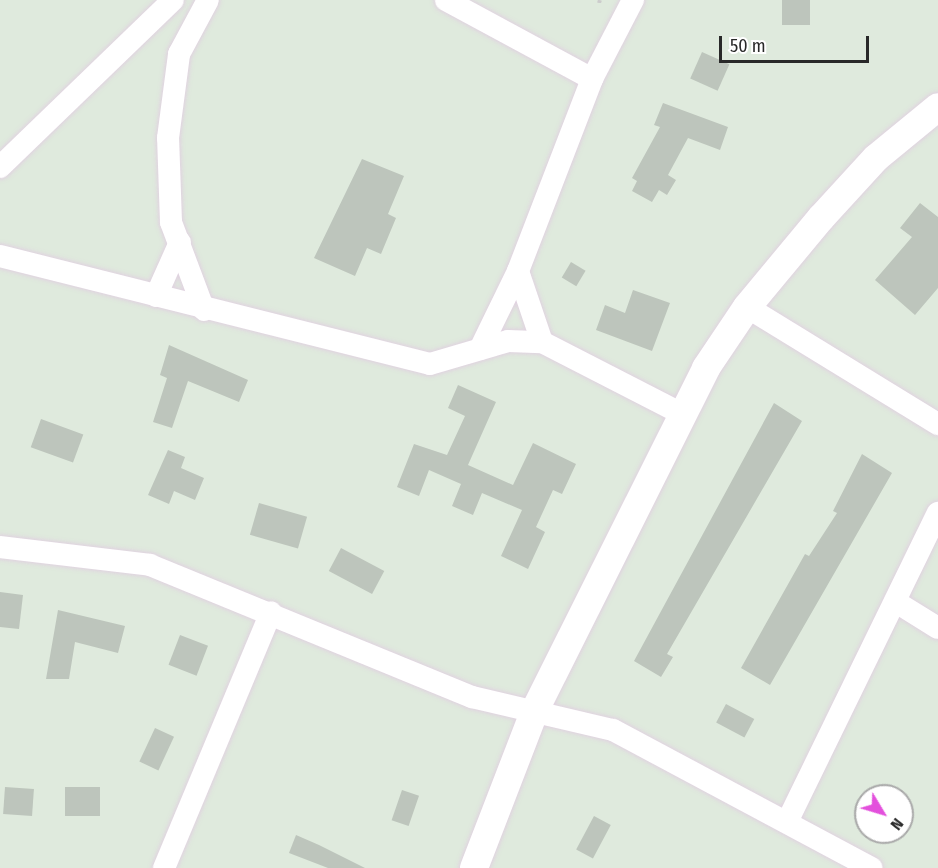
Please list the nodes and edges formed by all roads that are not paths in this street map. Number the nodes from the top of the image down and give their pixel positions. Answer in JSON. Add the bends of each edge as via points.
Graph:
{"nodes":[{"id":1,"x":173,"y":0,"type":"edge"},
{"id":2,"x":208,"y":0,"type":"edge"},
{"id":3,"x":446,"y":0,"type":"edge"},
{"id":4,"x":633,"y":0,"type":"edge"},
{"id":5,"x":592,"y":79,"type":"junction"},
{"id":6,"x":938,"y":107,"type":"edge"},
{"id":7,"x":0,"y":167,"type":"edge"},
{"id":8,"x":180,"y":242,"type":"junction"},
{"id":9,"x":0,"y":256,"type":"edge"},
{"id":10,"x":518,"y":272,"type":"junction"},
{"id":11,"x":156,"y":296,"type":"junction"},
{"id":12,"x":747,"y":307,"type":"junction"},
{"id":13,"x":204,"y":310,"type":"junction"},
{"id":14,"x":542,"y":342,"type":"junction"},
{"id":15,"x":480,"y":349,"type":"junction"},
{"id":16,"x":682,"y":414,"type":"junction"},
{"id":17,"x":938,"y":424,"type":"edge"},
{"id":18,"x":938,"y":513,"type":"edge"},
{"id":19,"x":0,"y":547,"type":"edge"},
{"id":20,"x":896,"y":602,"type":"junction"},
{"id":21,"x":271,"y":612,"type":"junction"},
{"id":22,"x":938,"y":628,"type":"edge"},
{"id":23,"x":535,"y":710,"type":"junction"},
{"id":24,"x":787,"y":822,"type":"junction"},
{"id":25,"x":164,"y":868,"type":"edge"},
{"id":26,"x":474,"y":868,"type":"edge"},
{"id":27,"x":871,"y":868,"type":"edge"}],
"edges":[{"from":1,"to":7,"type":"street"},
{"from":2,"to":8,"type":"street","via":[[179,54],[168,138],[171,222]]},
{"from":3,"to":5,"type":"street"},
{"from":4,"to":5,"type":"street"},
{"from":5,"to":10,"type":"street"},
{"from":6,"to":12,"type":"street","via":[[876,158]]},
{"from":8,"to":11,"type":"street"},
{"from":8,"to":13,"type":"street"},
{"from":9,"to":11,"type":"street"},
{"from":10,"to":14,"type":"street"},
{"from":10,"to":15,"type":"street"},
{"from":11,"to":13,"type":"street"},
{"from":12,"to":16,"type":"street"},
{"from":12,"to":17,"type":"street"},
{"from":13,"to":15,"type":"street","via":[[430,364]]},
{"from":14,"to":15,"type":"street","via":[[508,341]]},
{"from":14,"to":16,"type":"street"},
{"from":16,"to":23,"type":"street"},
{"from":18,"to":20,"type":"street"},
{"from":19,"to":21,"type":"street","via":[[150,565]]},
{"from":20,"to":22,"type":"street"},
{"from":20,"to":24,"type":"street"},
{"from":21,"to":23,"type":"street","via":[[472,697]]},
{"from":21,"to":25,"type":"street"},
{"from":23,"to":24,"type":"street","via":[[613,730]]},
{"from":23,"to":26,"type":"street"},
{"from":24,"to":27,"type":"street"}]}
